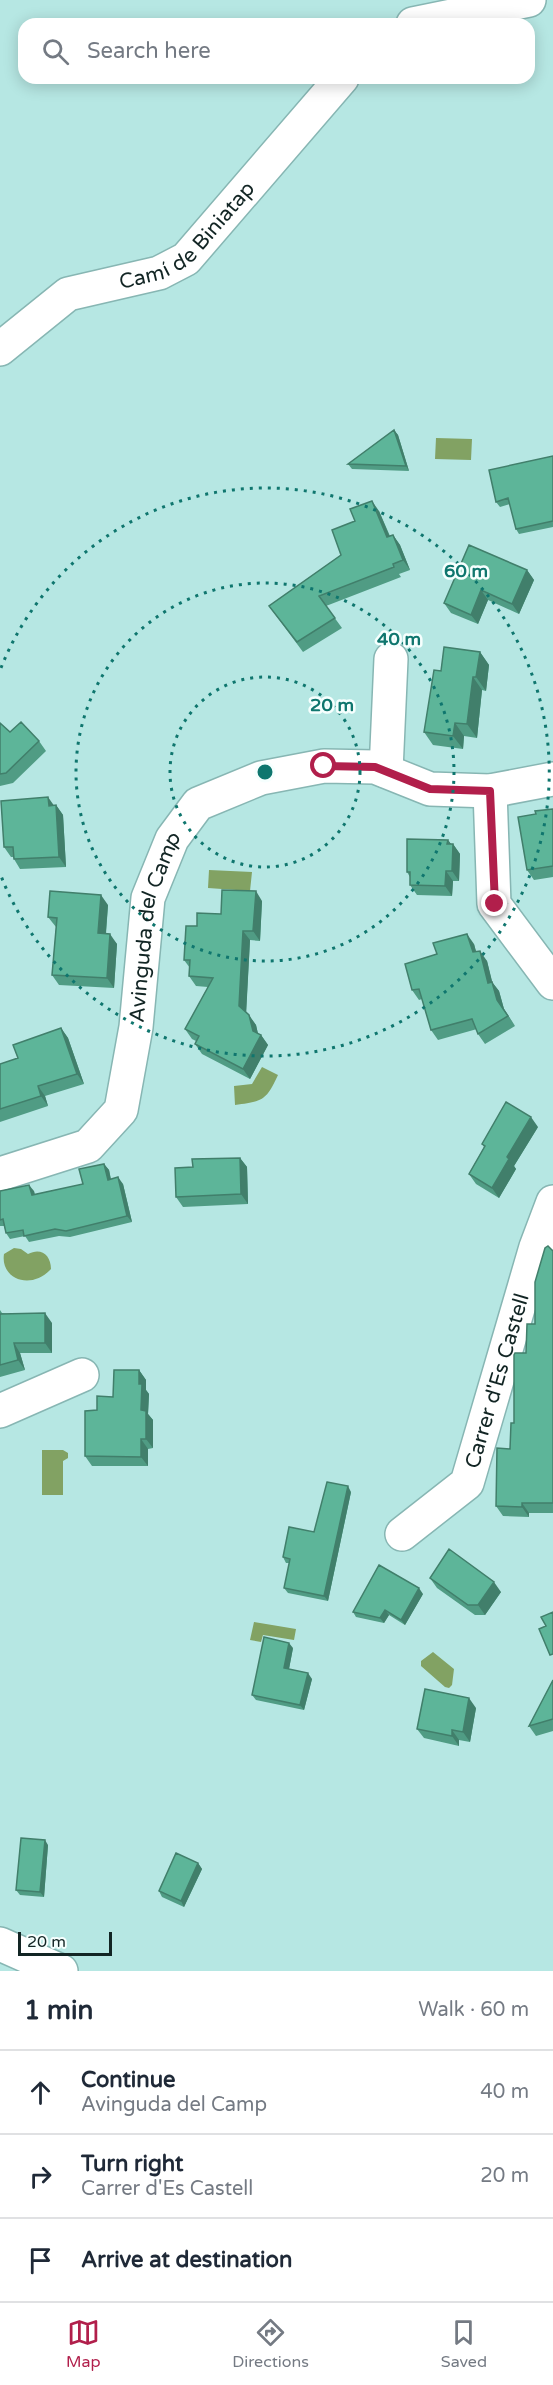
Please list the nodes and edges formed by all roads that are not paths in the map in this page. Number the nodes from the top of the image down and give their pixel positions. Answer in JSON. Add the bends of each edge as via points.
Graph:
{"nodes":[{"id":1,"x":529,"y":0,"type":"edge"},
{"id":2,"x":442,"y":18,"type":"edge"},
{"id":3,"x":337,"y":84,"type":"edge"},
{"id":4,"x":0,"y":349,"type":"edge"},
{"id":5,"x":391,"y":659,"type":"dead end"},
{"id":6,"x":386,"y":771,"type":"junction"},
{"id":7,"x":553,"y":779,"type":"edge"},
{"id":8,"x":490,"y":791,"type":"junction"},
{"id":9,"x":553,"y":983,"type":"edge"},
{"id":10,"x":0,"y":1174,"type":"edge"},
{"id":11,"x":553,"y":1202,"type":"edge"},
{"id":12,"x":82,"y":1375,"type":"dead end"},
{"id":13,"x":0,"y":1412,"type":"edge"},
{"id":14,"x":402,"y":1534,"type":"dead end"},
{"id":15,"x":0,"y":1944,"type":"edge"},
{"id":16,"x":61,"y":1971,"type":"edge"}],
"edges":[{"from":1,"to":2,"type":"street"},
{"from":3,"to":4,"type":"street","name":"Camí de Biniatap","via":[[186,259],[159,273],[68,294]]},
{"from":5,"to":6,"type":"street"},
{"from":6,"to":8,"type":"street","name":"Avinguda del Camp","via":[[430,789]]},
{"from":6,"to":10,"type":"street","name":"Avinguda del Camp","via":[[375,767],[324,766],[261,777],[198,804],[172,839],[147,898],[136,1027],[121,1110],[88,1146]]},
{"from":7,"to":8,"type":"street","name":"Avinguda del Camp"},
{"from":8,"to":9,"type":"street","via":[[495,904]]},
{"from":11,"to":14,"type":"street","name":"Carrer d'Es Castell","via":[[536,1247],[467,1483]]},
{"from":12,"to":13,"type":"street"},
{"from":15,"to":16,"type":"street"}]}
